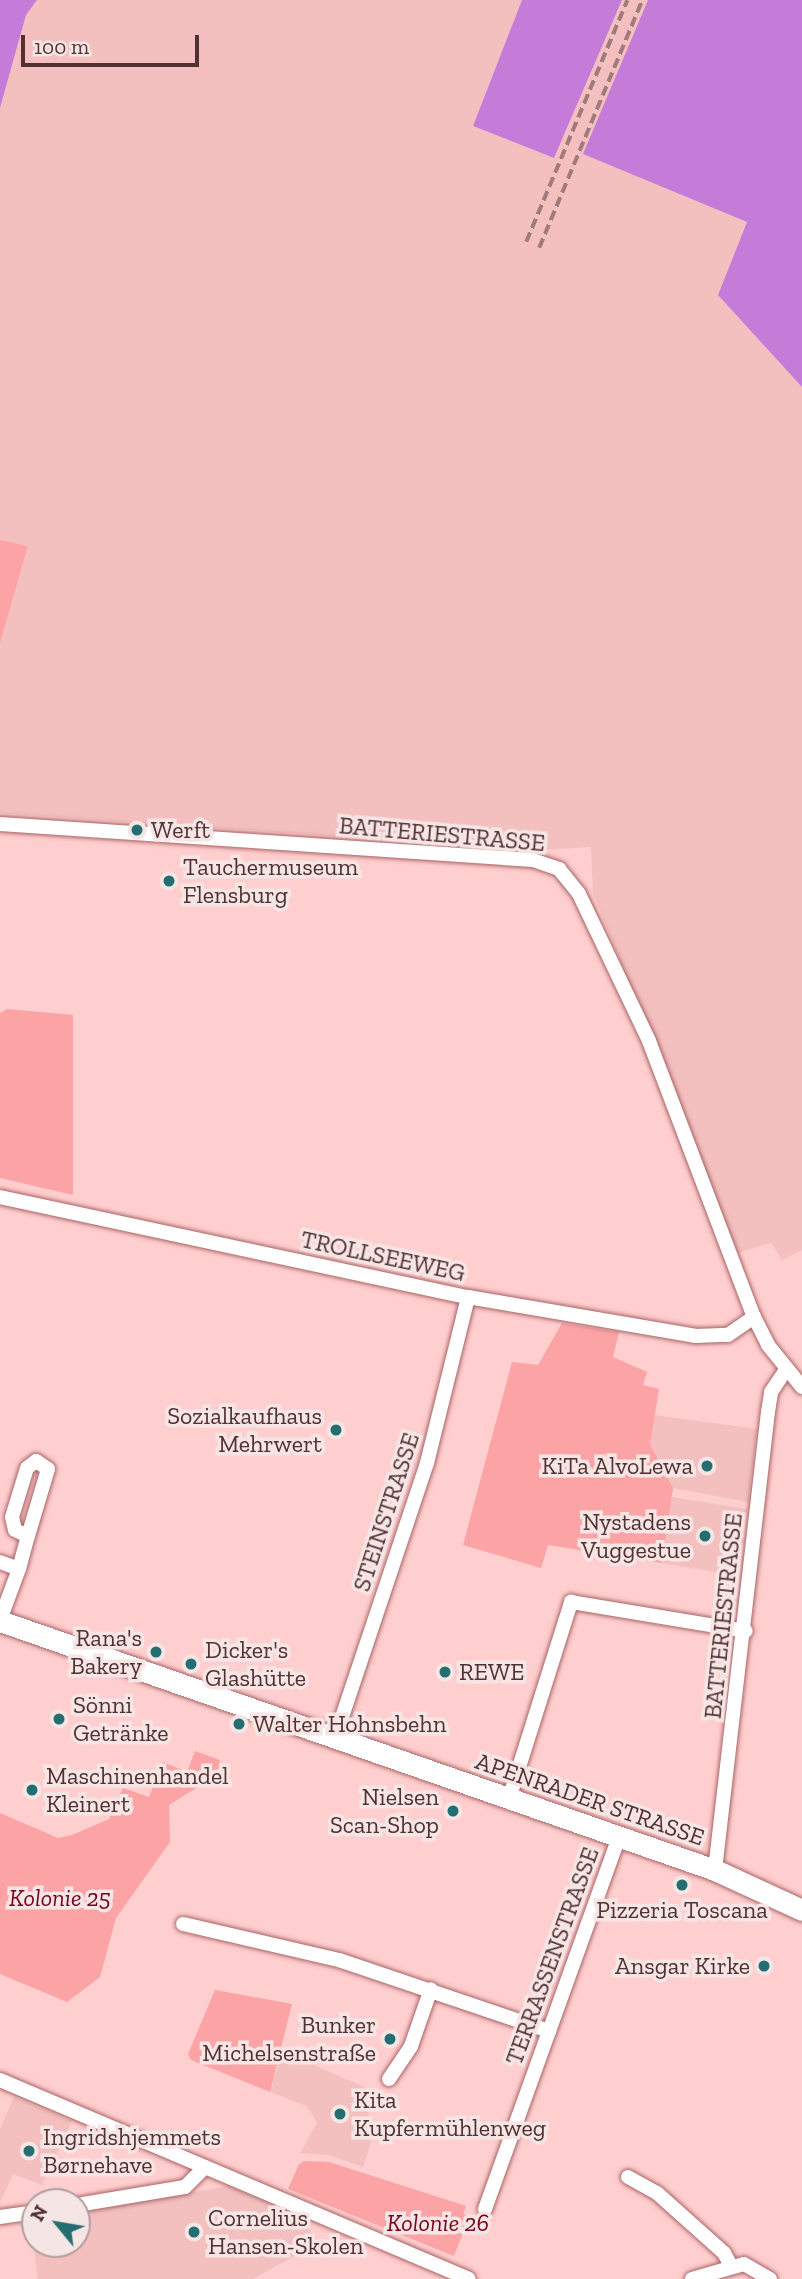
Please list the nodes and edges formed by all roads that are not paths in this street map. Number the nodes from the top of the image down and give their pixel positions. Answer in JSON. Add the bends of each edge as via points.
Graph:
{"nodes":[{"id":1,"x":0,"y":824,"type":"edge"},
{"id":2,"x":0,"y":1197,"type":"edge"},
{"id":3,"x":468,"y":1297,"type":"junction"},
{"id":4,"x":754,"y":1317,"type":"junction"},
{"id":5,"x":786,"y":1370,"type":"junction"},
{"id":6,"x":802,"y":1387,"type":"edge"},
{"id":7,"x":28,"y":1536,"type":"junction"},
{"id":8,"x":0,"y":1562,"type":"edge"},
{"id":9,"x":19,"y":1569,"type":"junction"},
{"id":10,"x":0,"y":1621,"type":"edge"},
{"id":11,"x":746,"y":1631,"type":"junction"},
{"id":12,"x":335,"y":1738,"type":"junction"},
{"id":13,"x":509,"y":1799,"type":"junction"},
{"id":14,"x":619,"y":1837,"type":"junction"},
{"id":15,"x":715,"y":1870,"type":"junction"},
{"id":16,"x":802,"y":1910,"type":"edge"},
{"id":17,"x":183,"y":1924,"type":"dead end"},
{"id":18,"x":431,"y":1990,"type":"junction"},
{"id":19,"x":549,"y":2031,"type":"junction"},
{"id":20,"x":389,"y":2079,"type":"dead end"},
{"id":21,"x":0,"y":2080,"type":"edge"},
{"id":22,"x":205,"y":2166,"type":"junction"},
{"id":23,"x":628,"y":2176,"type":"dead end"},
{"id":24,"x":91,"y":2202,"type":"edge"},
{"id":25,"x":485,"y":2209,"type":"dead end"},
{"id":26,"x":21,"y":2213,"type":"edge"},
{"id":27,"x":0,"y":2217,"type":"edge"},
{"id":28,"x":730,"y":2264,"type":"junction"},
{"id":29,"x":469,"y":2279,"type":"edge"},
{"id":30,"x":692,"y":2279,"type":"edge"},
{"id":31,"x":770,"y":2279,"type":"edge"}],
"edges":[{"from":1,"to":4,"type":"street","name":"BATTERIESTRASSE","via":[[533,860],[559,869],[579,894],[649,1041]]},
{"from":2,"to":3,"type":"street","name":"TROLLSEEWEG"},
{"from":3,"to":4,"type":"street","name":"TROLLSEEWEG","via":[[713,1337],[728,1335]]},
{"from":3,"to":12,"type":"street","name":"STEINSTRASSE","via":[[436,1433]]},
{"from":4,"to":5,"type":"street","name":"BATTERIESTRASSE"},
{"from":5,"to":6,"type":"street","name":"BATTERIESTRASSE"},
{"from":5,"to":11,"type":"street","name":"BATTERIESTRASSE","via":[[771,1392]]},
{"from":7,"to":7,"type":"street","name":"APENRADER STRASSE","via":[[48,1469],[36,1461],[27,1468],[12,1517],[15,1530]]},
{"from":7,"to":9,"type":"street","name":"APENRADER STRASSE"},
{"from":8,"to":9,"type":"street"},
{"from":9,"to":10,"type":"street","name":"APENRADER STRASSE"},
{"from":10,"to":12,"type":"main road","name":"APENRADER STRASSE"},
{"from":11,"to":13,"type":"street","via":[[571,1602]]},
{"from":11,"to":15,"type":"street","name":"BATTERIESTRASSE"},
{"from":12,"to":13,"type":"main road","name":"APENRADER STRASSE"},
{"from":13,"to":14,"type":"main road","name":"APENRADER STRASSE"},
{"from":14,"to":15,"type":"main road","name":"APENRADER STRASSE"},
{"from":14,"to":19,"type":"street","name":"TERRASSENSTRASSE"},
{"from":15,"to":16,"type":"main road","name":"APENRADER STRASSE"},
{"from":17,"to":18,"type":"street","via":[[339,1959]]},
{"from":18,"to":19,"type":"street"},
{"from":18,"to":20,"type":"street","via":[[411,2046]]},
{"from":19,"to":25,"type":"street","name":"TERRASSENSTRASSE"},
{"from":21,"to":22,"type":"street"},
{"from":22,"to":24,"type":"street","via":[[186,2186]]},
{"from":22,"to":29,"type":"street"},
{"from":23,"to":28,"type":"street","via":[[657,2193],[724,2253]]},
{"from":26,"to":27,"type":"street"},
{"from":28,"to":30,"type":"street"},
{"from":28,"to":31,"type":"street","via":[[744,2264]]}]}
